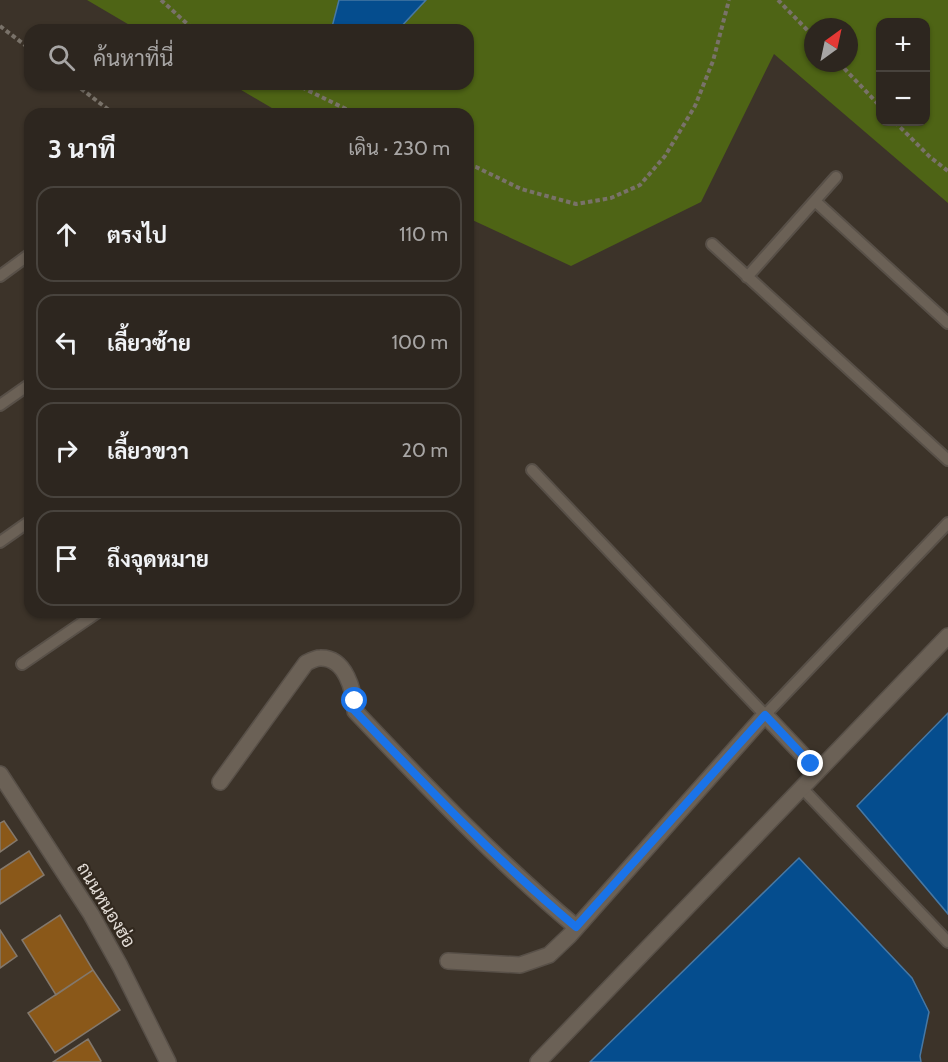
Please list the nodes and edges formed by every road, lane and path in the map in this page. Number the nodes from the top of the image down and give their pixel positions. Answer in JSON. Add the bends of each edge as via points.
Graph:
{"nodes":[{"id":1,"x":161,"y":0,"type":"edge"},
{"id":2,"x":729,"y":0,"type":"edge"},
{"id":3,"x":778,"y":0,"type":"edge"},
{"id":4,"x":187,"y":24,"type":"edge"},
{"id":5,"x":0,"y":26,"type":"edge"},
{"id":6,"x":804,"y":27,"type":"edge"},
{"id":7,"x":24,"y":44,"type":"edge"},
{"id":8,"x":848,"y":72,"type":"edge"},
{"id":9,"x":83,"y":90,"type":"edge"},
{"id":10,"x":307,"y":90,"type":"edge"},
{"id":11,"x":876,"y":102,"type":"edge"},
{"id":12,"x":106,"y":108,"type":"edge"},
{"id":13,"x":344,"y":108,"type":"edge"},
{"id":14,"x":899,"y":126,"type":"edge"},
{"id":15,"x":474,"y":166,"type":"edge"},
{"id":16,"x":948,"y":171,"type":"edge"},
{"id":17,"x":836,"y":177,"type":"dead end"},
{"id":18,"x":815,"y":201,"type":"junction"},
{"id":19,"x":712,"y":244,"type":"dead end"},
{"id":20,"x":24,"y":258,"type":"edge"},
{"id":21,"x":0,"y":276,"type":"edge"},
{"id":22,"x":747,"y":277,"type":"junction"},
{"id":23,"x":948,"y":323,"type":"edge"},
{"id":24,"x":24,"y":388,"type":"edge"},
{"id":25,"x":0,"y":405,"type":"edge"},
{"id":26,"x":948,"y":460,"type":"edge"},
{"id":27,"x":532,"y":470,"type":"dead end"},
{"id":28,"x":948,"y":523,"type":"edge"},
{"id":29,"x":24,"y":525,"type":"edge"},
{"id":30,"x":0,"y":542,"type":"edge"},
{"id":31,"x":89,"y":618,"type":"edge"},
{"id":32,"x":948,"y":636,"type":"edge"},
{"id":33,"x":22,"y":664,"type":"dead end"},
{"id":34,"x":765,"y":715,"type":"junction"},
{"id":35,"x":818,"y":771,"type":"junction"},
{"id":36,"x":0,"y":774,"type":"edge"},
{"id":37,"x":220,"y":782,"type":"dead end"},
{"id":38,"x":802,"y":788,"type":"junction"},
{"id":39,"x":576,"y":927,"type":"junction"},
{"id":40,"x":948,"y":942,"type":"edge"},
{"id":41,"x":448,"y":961,"type":"dead end"},
{"id":42,"x":168,"y":1062,"type":"edge"},
{"id":43,"x":538,"y":1062,"type":"edge"}],
"edges":[{"from":1,"to":4,"type":"path"},
{"from":2,"to":15,"type":"path","via":[[695,106],[665,156],[640,185],[611,198],[576,204],[521,189]]},
{"from":3,"to":6,"type":"path"},
{"from":5,"to":7,"type":"path"},
{"from":8,"to":11,"type":"path"},
{"from":9,"to":12,"type":"path"},
{"from":10,"to":13,"type":"path"},
{"from":14,"to":16,"type":"path"},
{"from":17,"to":18,"type":"lane"},
{"from":18,"to":22,"type":"lane"},
{"from":18,"to":23,"type":"lane"},
{"from":19,"to":22,"type":"lane"},
{"from":20,"to":21,"type":"lane"},
{"from":22,"to":26,"type":"lane"},
{"from":24,"to":25,"type":"lane"},
{"from":27,"to":34,"type":"lane"},
{"from":28,"to":34,"type":"lane"},
{"from":29,"to":30,"type":"lane"},
{"from":31,"to":33,"type":"lane"},
{"from":32,"to":35,"type":"street"},
{"from":34,"to":35,"type":"street"},
{"from":34,"to":39,"type":"street"},
{"from":35,"to":38,"type":"street"},
{"from":36,"to":42,"type":"street","name":"ถนนหนองฮ่อ","via":[[91,915]]},
{"from":37,"to":39,"type":"street","via":[[306,663],[319,658],[331,660],[347,676],[355,711],[458,819]]},
{"from":38,"to":40,"type":"lane"},
{"from":38,"to":43,"type":"street"},
{"from":39,"to":41,"type":"street","via":[[549,954],[520,965]]}]}
